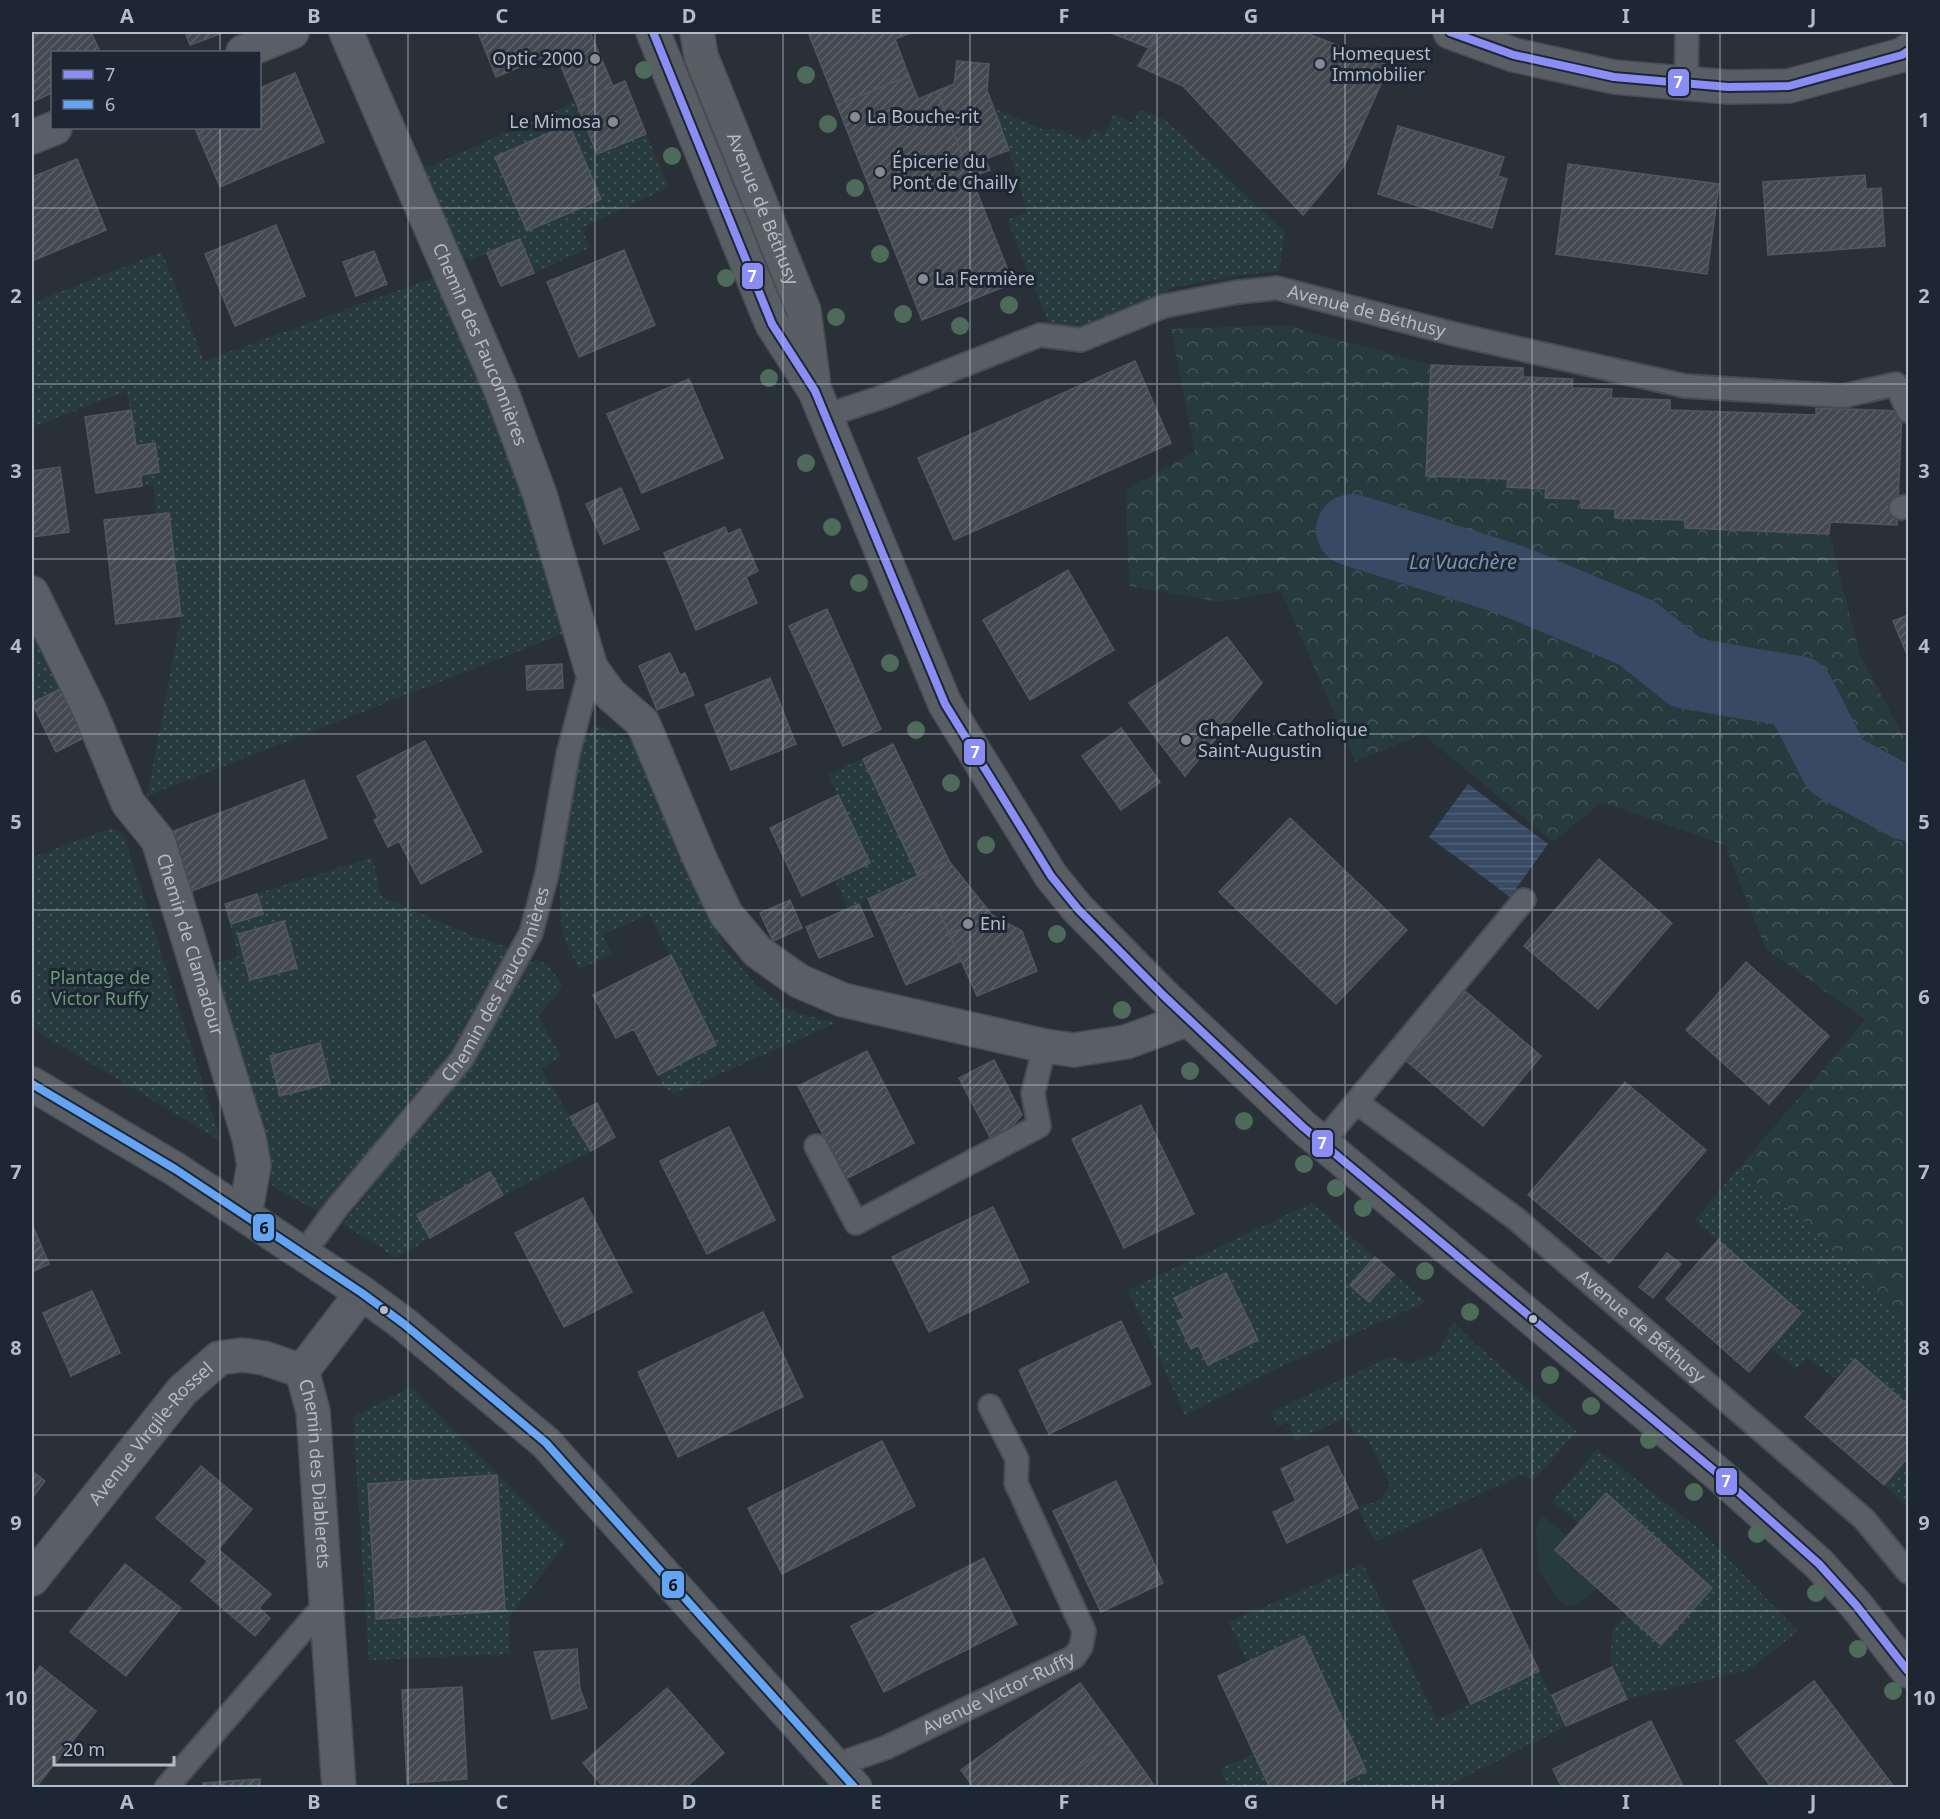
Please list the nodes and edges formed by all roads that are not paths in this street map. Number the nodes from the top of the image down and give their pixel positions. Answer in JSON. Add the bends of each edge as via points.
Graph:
{"nodes":[{"id":1,"x":292,"y":32,"type":"edge"},
{"id":2,"x":346,"y":32,"type":"edge"},
{"id":3,"x":653,"y":32,"type":"edge"},
{"id":4,"x":697,"y":32,"type":"edge"},
{"id":5,"x":1450,"y":32,"type":"edge"},
{"id":6,"x":1688,"y":32,"type":"edge"},
{"id":7,"x":245,"y":51,"type":"edge"},
{"id":8,"x":1908,"y":51,"type":"edge"},
{"id":9,"x":1686,"y":84,"type":"junction"},
{"id":10,"x":52,"y":129,"type":"edge"},
{"id":11,"x":32,"y":137,"type":"edge"},
{"id":12,"x":820,"y":404,"type":"junction"},
{"id":13,"x":1908,"y":411,"type":"edge"},
{"id":14,"x":32,"y":593,"type":"edge"},
{"id":15,"x":591,"y":668,"type":"junction"},
{"id":16,"x":1524,"y":900,"type":"dead end"},
{"id":17,"x":1188,"y":1019,"type":"junction"},
{"id":18,"x":1045,"y":1046,"type":"junction"},
{"id":19,"x":32,"y":1084,"type":"edge"},
{"id":20,"x":1356,"y":1102,"type":"junction"},
{"id":21,"x":1323,"y":1142,"type":"junction"},
{"id":22,"x":816,"y":1146,"type":"dead end"},
{"id":23,"x":245,"y":1215,"type":"junction"},
{"id":24,"x":303,"y":1254,"type":"junction"},
{"id":25,"x":362,"y":1293,"type":"junction"},
{"id":26,"x":302,"y":1371,"type":"junction"},
{"id":27,"x":990,"y":1406,"type":"dead end"},
{"id":28,"x":1908,"y":1572,"type":"edge"},
{"id":29,"x":32,"y":1579,"type":"edge"},
{"id":30,"x":327,"y":1602,"type":"junction"},
{"id":31,"x":1908,"y":1671,"type":"edge"},
{"id":32,"x":845,"y":1776,"type":"edge"},
{"id":33,"x":166,"y":1788,"type":"edge"},
{"id":34,"x":339,"y":1788,"type":"edge"}],
"edges":[{"from":1,"to":7,"type":"street"},
{"from":2,"to":15,"type":"street","name":"Chemin des Fauconnières","via":[[501,390],[540,495]]},
{"from":3,"to":12,"type":"street","name":"Avenue de Béthusy","via":[[772,324]]},
{"from":4,"to":12,"type":"street","name":"Avenue de Béthusy","via":[[701,56],[804,311]]},
{"from":5,"to":9,"type":"street","via":[[1514,55],[1614,77]]},
{"from":6,"to":9,"type":"lane"},
{"from":8,"to":9,"type":"street","via":[[1790,87]]},
{"from":10,"to":11,"type":"street"},
{"from":12,"to":13,"type":"lane","name":"Avenue de Béthusy","via":[[888,395],[1040,335],[1081,340],[1164,306],[1277,288],[1458,335],[1685,386],[1843,396],[1896,384]]},
{"from":12,"to":17,"type":"street","name":"Avenue de Béthusy","via":[[950,712],[1051,876],[1097,930]]},
{"from":14,"to":23,"type":"street","name":"Chemin de Clamadour","via":[[90,711],[128,803],[158,840],[249,1138],[254,1165]]},
{"from":15,"to":18,"type":"street","name":"Chemin des Fauconnières","via":[[610,694],[643,723],[726,914],[758,952],[799,981],[843,1000]]},
{"from":15,"to":24,"type":"lane","name":"Chemin des Fauconnières","via":[[568,753],[547,874],[531,933],[462,1059]]},
{"from":16,"to":20,"type":"lane"},
{"from":17,"to":18,"type":"street","name":"Chemin des Fauconnières","via":[[1126,1042],[1074,1050]]},
{"from":17,"to":21,"type":"street","name":"Avenue de Béthusy"},
{"from":18,"to":22,"type":"lane","via":[[1033,1093],[1039,1126],[856,1223]]},
{"from":19,"to":23,"type":"street","name":"Avenue Victor-Ruffy"},
{"from":20,"to":21,"type":"lane"},
{"from":20,"to":28,"type":"lane","name":"Avenue de Béthusy","via":[[1515,1218],[1864,1519]]},
{"from":21,"to":31,"type":"street","name":"Avenue de Béthusy","via":[[1717,1473],[1819,1564]]},
{"from":23,"to":24,"type":"street","name":"Avenue Victor-Ruffy"},
{"from":24,"to":25,"type":"street","name":"Avenue Victor-Ruffy"},
{"from":25,"to":26,"type":"street","name":"Chemin des Diablerets"},
{"from":25,"to":32,"type":"street","name":"Avenue Victor-Ruffy","via":[[546,1443]]},
{"from":26,"to":29,"type":"street","name":"Avenue Virgile-Rossel","via":[[264,1358],[219,1358],[182,1391]]},
{"from":26,"to":30,"type":"street","name":"Chemin des Diablerets","via":[[313,1411]]},
{"from":27,"to":32,"type":"lane","name":"Avenue Victor-Ruffy","via":[[1017,1459],[1016,1483],[1084,1631],[1082,1647],[1074,1657],[885,1748]]},
{"from":30,"to":33,"type":"lane"},
{"from":30,"to":34,"type":"street","name":"Chemin des Diablerets"}]}
